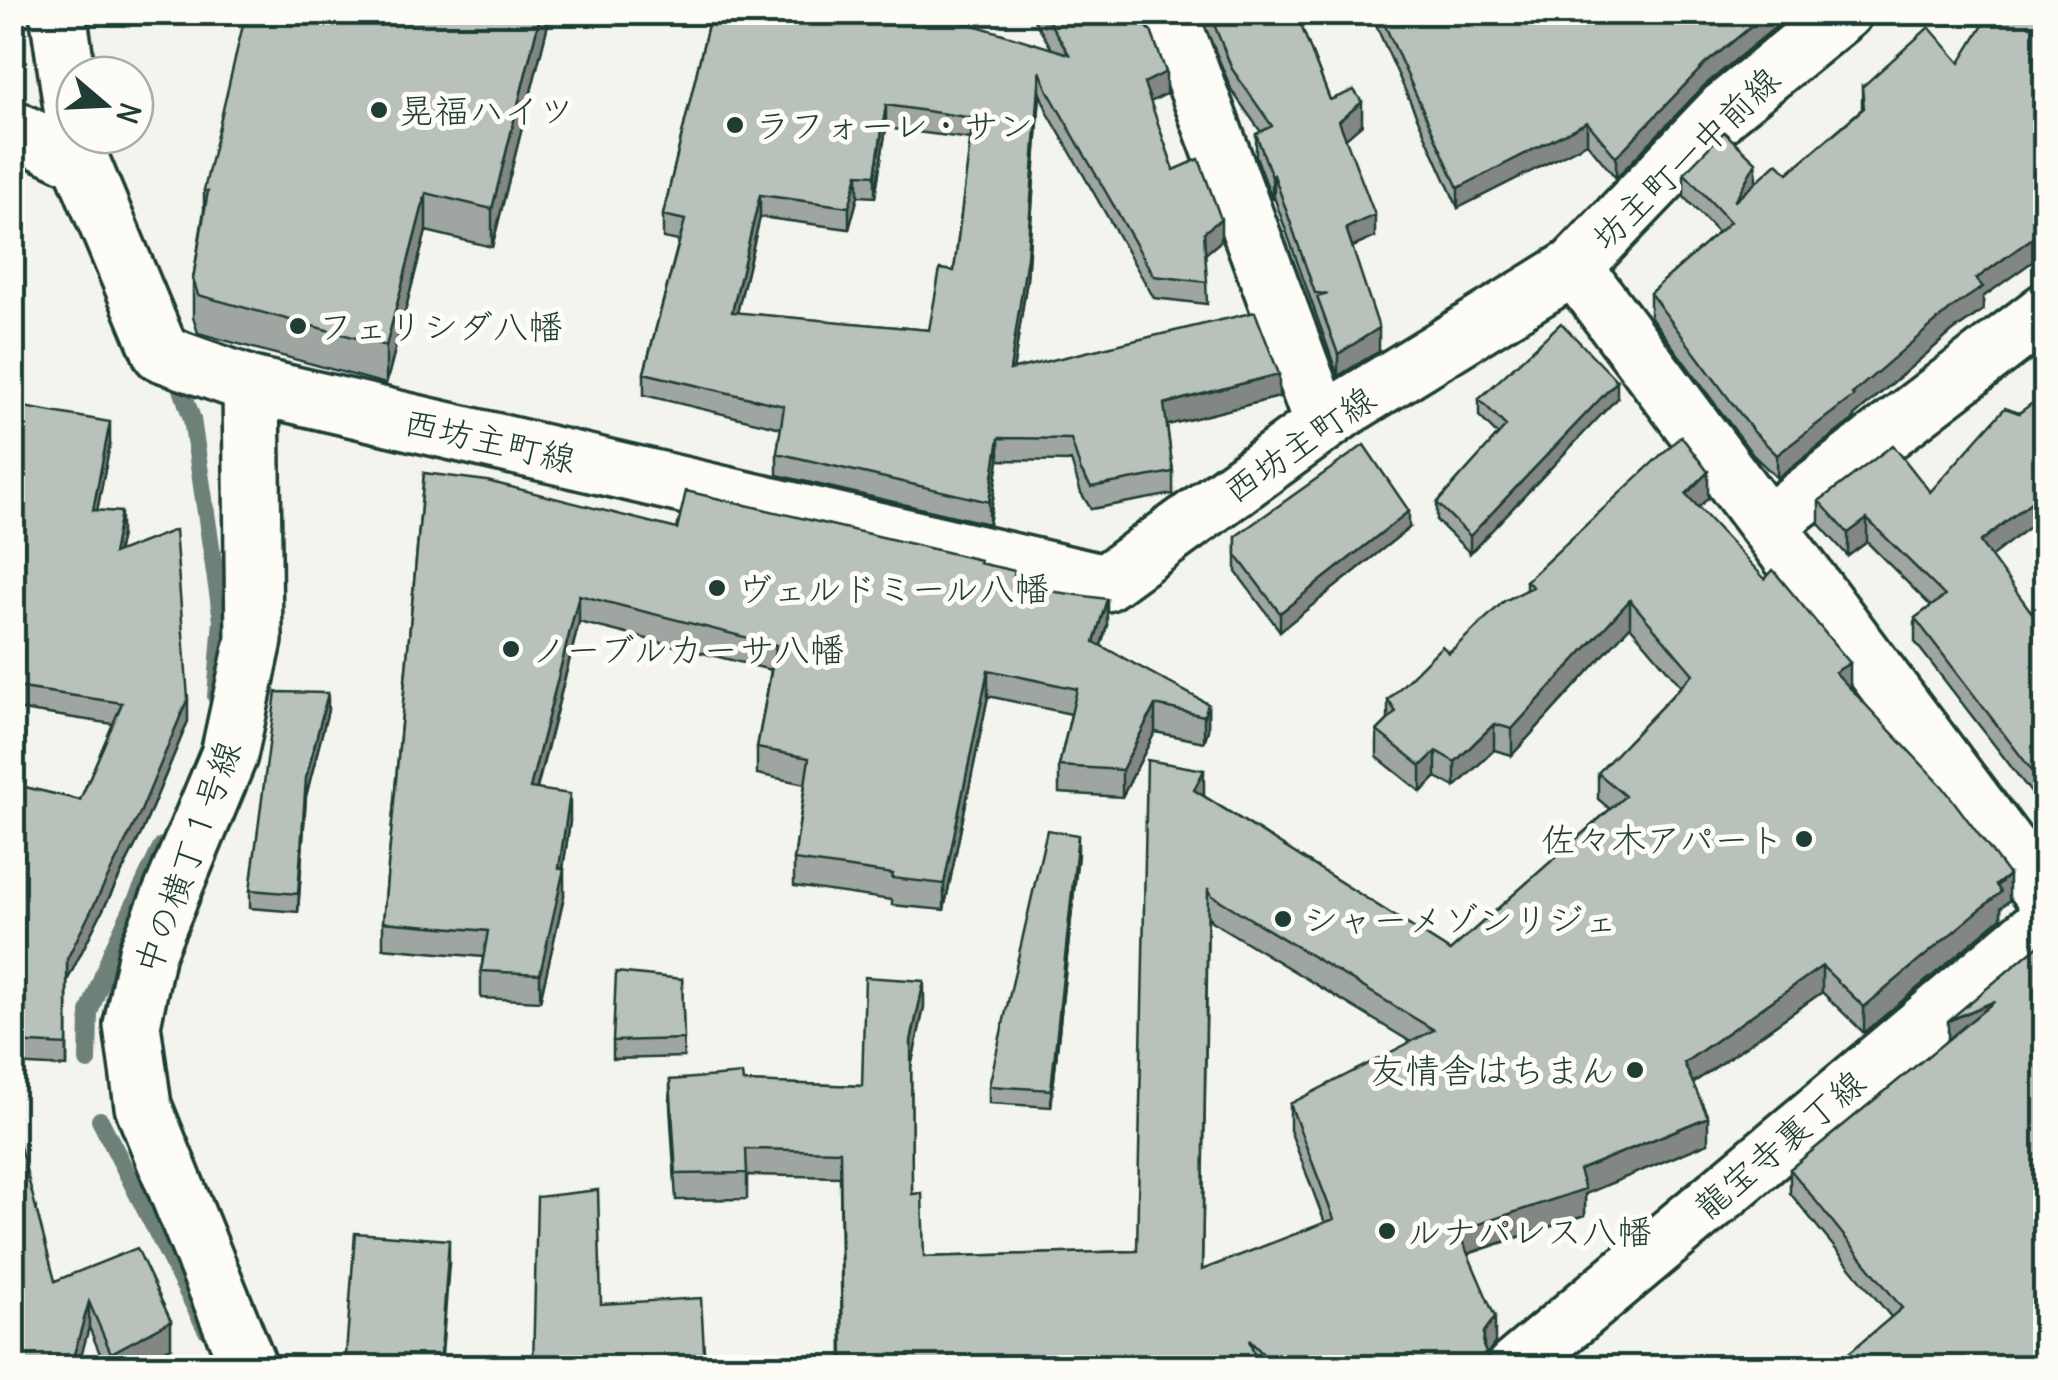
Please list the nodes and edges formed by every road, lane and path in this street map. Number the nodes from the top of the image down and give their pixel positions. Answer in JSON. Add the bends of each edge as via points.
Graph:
{"nodes":[{"id":1,"x":1154,"y":12,"type":"edge"},
{"id":2,"x":1844,"y":12,"type":"edge"},
{"id":3,"x":60,"y":30,"type":"edge"},
{"id":4,"x":64,"y":55,"type":"edge"},
{"id":5,"x":12,"y":128,"type":"edge"},
{"id":6,"x":55,"y":137,"type":"edge"},
{"id":7,"x":84,"y":155,"type":"edge"},
{"id":8,"x":1574,"y":267,"type":"junction"},
{"id":9,"x":2046,"y":311,"type":"edge"},
{"id":10,"x":251,"y":385,"type":"junction"},
{"id":11,"x":1322,"y":424,"type":"junction"},
{"id":12,"x":1767,"y":525,"type":"junction"},
{"id":13,"x":2046,"y":898,"type":"edge"},
{"id":14,"x":2046,"y":921,"type":"edge"},
{"id":15,"x":250,"y":1368,"type":"edge"},
{"id":16,"x":1514,"y":1368,"type":"edge"}],
"edges":[{"from":1,"to":11,"type":"street","via":[[1178,36]]},
{"from":2,"to":8,"type":"street","name":"坊主町一中前線","via":[[1725,109]]},
{"from":3,"to":4,"type":"street"},
{"from":5,"to":6,"type":"street"},
{"from":7,"to":10,"type":"street","via":[[179,359]]},
{"from":8,"to":11,"type":"street","name":"西坊主町線"},
{"from":8,"to":12,"type":"street"},
{"from":9,"to":12,"type":"street"},
{"from":10,"to":11,"type":"street","name":"西坊主町線","via":[[1105,583]]},
{"from":10,"to":15,"type":"street","name":"中の横丁１号線","via":[[254,640],[228,755],[147,952],[132,1025],[144,1106]]},
{"from":12,"to":13,"type":"street"},
{"from":14,"to":16,"type":"street","name":"龍宝寺裏丁線"}]}
